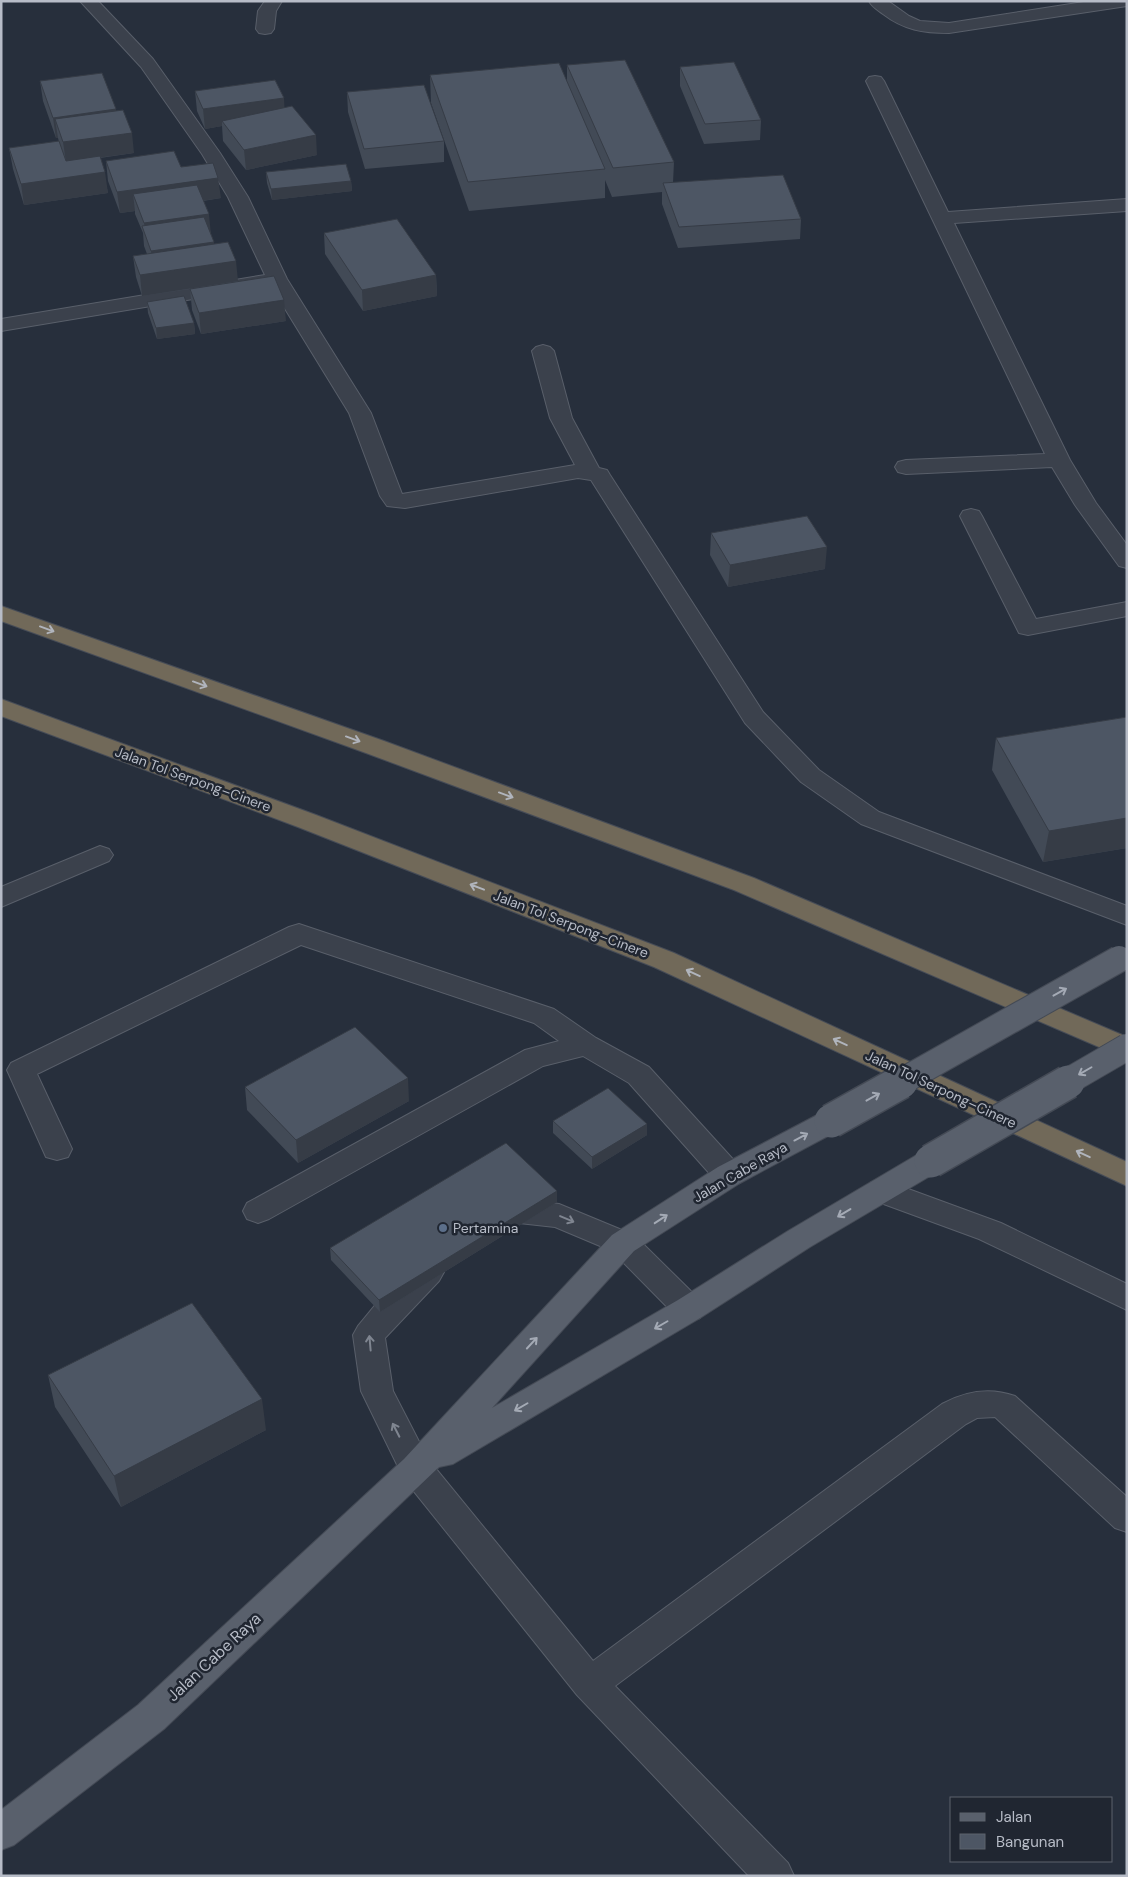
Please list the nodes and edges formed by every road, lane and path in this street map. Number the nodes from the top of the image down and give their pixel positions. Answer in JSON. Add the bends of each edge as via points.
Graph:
{"nodes":[{"id":1,"x":88,"y":1,"type":"edge"},
{"id":2,"x":274,"y":1,"type":"edge"},
{"id":3,"x":877,"y":1,"type":"edge"},
{"id":4,"x":1126,"y":1,"type":"edge"},
{"id":5,"x":265,"y":29,"type":"dead end"},
{"id":6,"x":874,"y":81,"type":"dead end"},
{"id":7,"x":1127,"y":205,"type":"edge"},
{"id":8,"x":942,"y":218,"type":"junction"},
{"id":9,"x":277,"y":279,"type":"junction"},
{"id":10,"x":1,"y":325,"type":"edge"},
{"id":11,"x":543,"y":351,"type":"dead end"},
{"id":12,"x":1059,"y":460,"type":"junction"},
{"id":13,"x":906,"y":466,"type":"dead end"},
{"id":14,"x":590,"y":472,"type":"junction"},
{"id":15,"x":971,"y":516,"type":"dead end"},
{"id":16,"x":1127,"y":561,"type":"edge"},
{"id":17,"x":1127,"y":610,"type":"edge"},
{"id":18,"x":1,"y":613,"type":"edge"},
{"id":19,"x":1,"y":707,"type":"edge"},
{"id":20,"x":100,"y":855,"type":"dead end"},
{"id":21,"x":1,"y":898,"type":"edge"},
{"id":22,"x":1127,"y":916,"type":"edge"},
{"id":23,"x":1123,"y":957,"type":"edge"},
{"id":24,"x":586,"y":1045,"type":"junction"},
{"id":25,"x":1127,"y":1048,"type":"edge"},
{"id":26,"x":57,"y":1149,"type":"dead end"},
{"id":27,"x":729,"y":1175,"type":"junction"},
{"id":28,"x":1127,"y":1175,"type":"edge"},
{"id":29,"x":881,"y":1191,"type":"junction"},
{"id":30,"x":258,"y":1211,"type":"dead end"},
{"id":31,"x":520,"y":1211,"type":"edge"},
{"id":32,"x":623,"y":1243,"type":"junction"},
{"id":33,"x":452,"y":1251,"type":"edge"},
{"id":34,"x":1127,"y":1298,"type":"edge"},
{"id":35,"x":688,"y":1309,"type":"junction"},
{"id":36,"x":416,"y":1469,"type":"junction"},
{"id":37,"x":1127,"y":1518,"type":"edge"},
{"id":38,"x":590,"y":1684,"type":"junction"},
{"id":39,"x":1,"y":1833,"type":"edge"},
{"id":40,"x":775,"y":1876,"type":"edge"}],
"edges":[{"from":1,"to":9,"type":"street","via":[[147,63],[211,153],[238,197]]},
{"from":2,"to":5,"type":"street","via":[[267,11]]},
{"from":3,"to":4,"type":"street","via":[[907,25],[949,28]]},
{"from":6,"to":8,"type":"street"},
{"from":7,"to":8,"type":"street"},
{"from":8,"to":12,"type":"street"},
{"from":9,"to":10,"type":"street"},
{"from":9,"to":14,"type":"street","via":[[360,413],[395,501],[578,471]]},
{"from":11,"to":14,"type":"street","via":[[561,418]]},
{"from":12,"to":13,"type":"street"},
{"from":12,"to":16,"type":"street","via":[[1086,505]]},
{"from":14,"to":22,"type":"street","via":[[598,475],[754,716],[810,776],[870,818]]},
{"from":15,"to":17,"type":"street","via":[[1028,628]]},
{"from":18,"to":25,"type":"highway","one_way":true,"via":[[744,884]]},
{"from":28,"to":19,"type":"highway","name":"Jalan Tol Serpong–Cinere","one_way":true,"via":[[664,960],[307,821]]},
{"from":20,"to":21,"type":"street"},
{"from":27,"to":23,"type":"main road","name":"Jalan Cabe Raya","one_way":true,"bridge":true},
{"from":24,"to":26,"type":"street","via":[[544,1016],[299,934],[21,1070]]},
{"from":24,"to":27,"type":"street","via":[[639,1075]]},
{"from":24,"to":30,"type":"street","via":[[535,1057]]},
{"from":25,"to":29,"type":"main road","name":"Jalan Cabe Raya","one_way":true,"bridge":true},
{"from":32,"to":27,"type":"main road","name":"Jalan Cabe Raya","one_way":true},
{"from":29,"to":34,"type":"street","via":[[990,1231]]},
{"from":29,"to":35,"type":"main road","name":"Jalan Cabe Raya","one_way":true},
{"from":31,"to":32,"type":"street","one_way":true,"via":[[560,1216]]},
{"from":32,"to":35,"type":"street"},
{"from":36,"to":32,"type":"main road","name":"Jalan Cabe Raya","one_way":true},
{"from":36,"to":33,"type":"street","one_way":true,"via":[[376,1391],[369,1336],[410,1288]]},
{"from":35,"to":36,"type":"main road","name":"Jalan Cabe Raya","one_way":true},
{"from":36,"to":38,"type":"street"},
{"from":36,"to":39,"type":"main road","name":"Jalan Cabe Raya","via":[[151,1717]]},
{"from":37,"to":38,"type":"street","via":[[1003,1405],[972,1404],[954,1414]]},
{"from":38,"to":40,"type":"street"}]}
